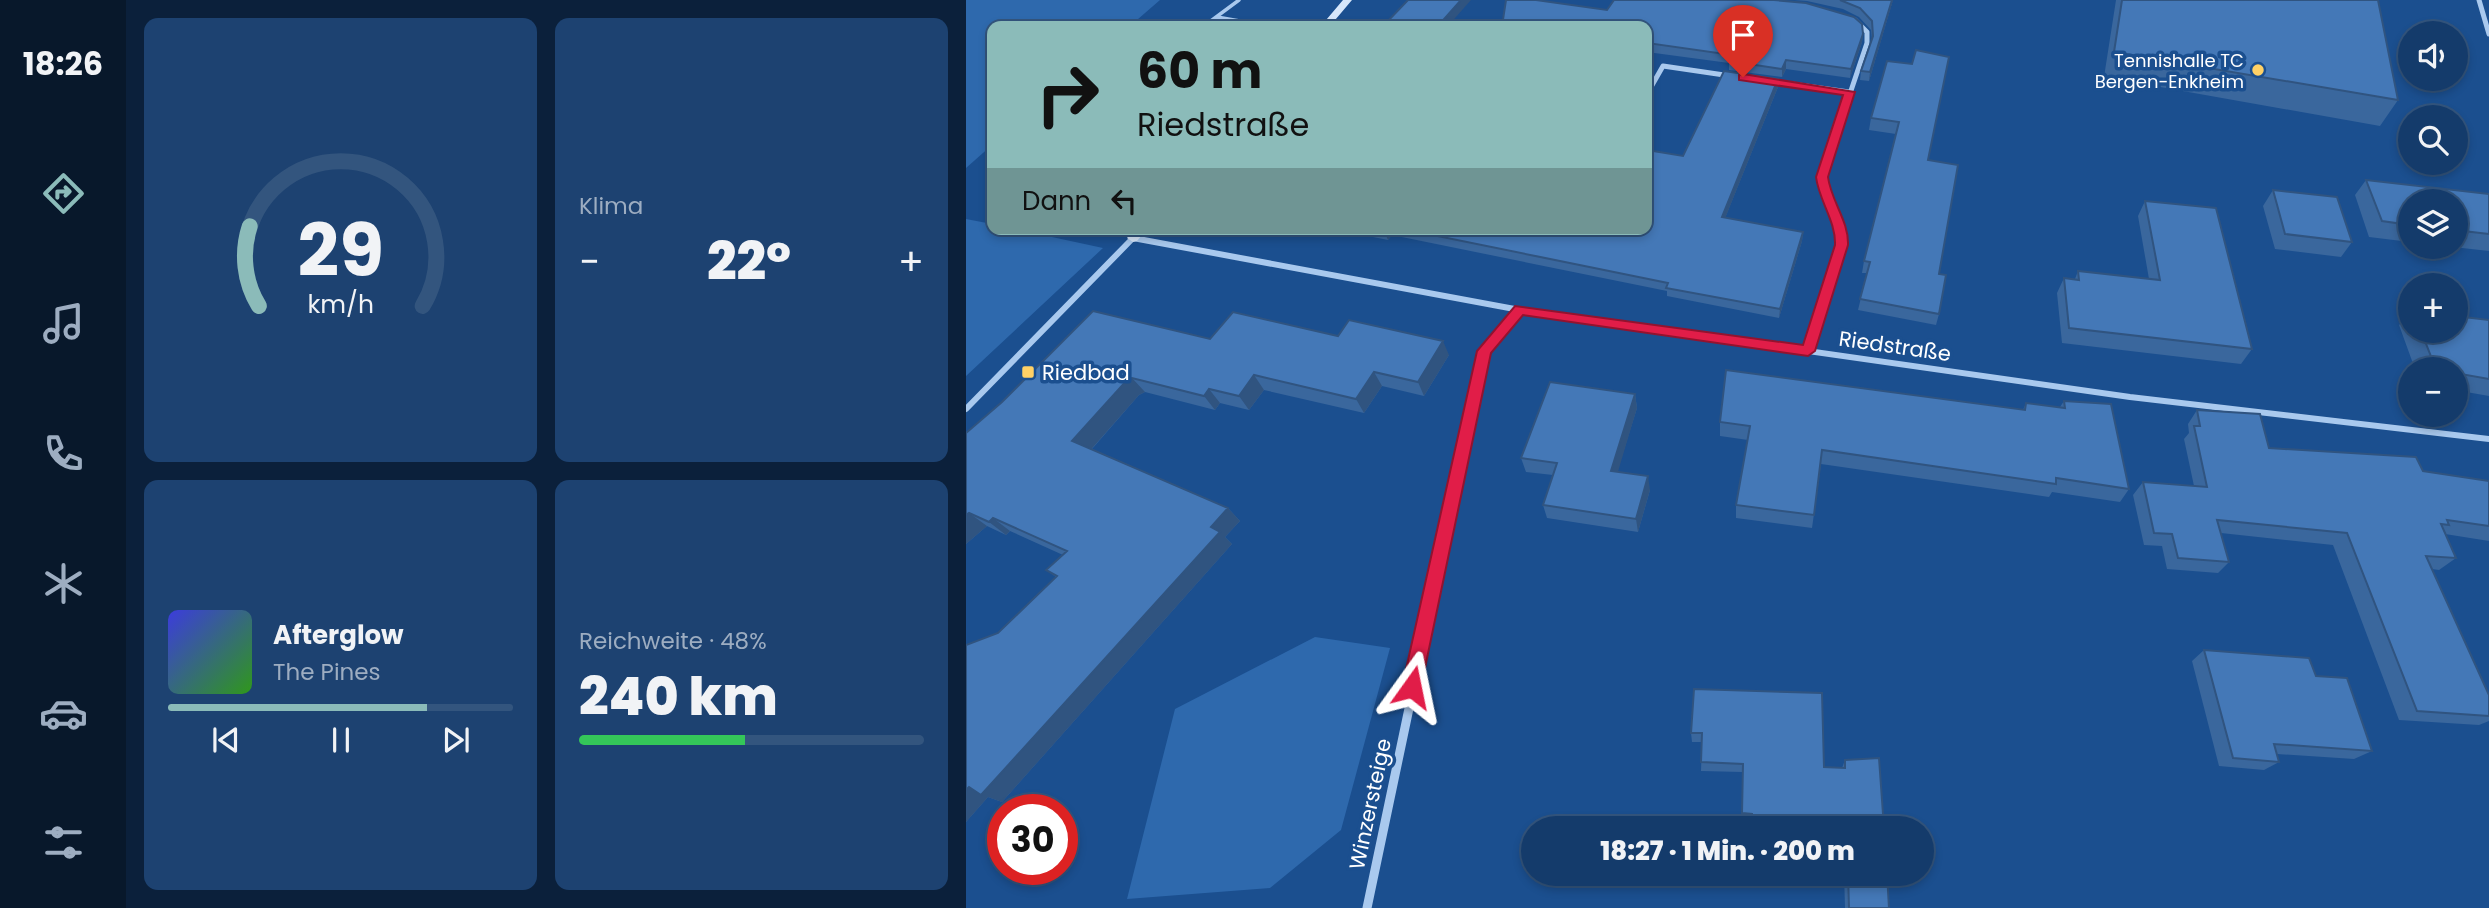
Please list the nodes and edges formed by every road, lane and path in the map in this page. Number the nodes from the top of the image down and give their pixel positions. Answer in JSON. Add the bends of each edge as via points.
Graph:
{"nodes":[{"id":1,"x":1239,"y":0,"type":"edge"},
{"id":2,"x":1348,"y":0,"type":"edge"},
{"id":3,"x":2479,"y":0,"type":"edge"},
{"id":4,"x":1844,"y":15,"type":"edge"},
{"id":5,"x":1217,"y":17,"type":"junction"},
{"id":6,"x":1211,"y":21,"type":"edge"},
{"id":7,"x":1240,"y":21,"type":"edge"},
{"id":8,"x":1329,"y":21,"type":"edge"},
{"id":9,"x":2489,"y":34,"type":"edge"},
{"id":10,"x":1743,"y":77,"type":"edge"},
{"id":11,"x":1756,"y":79,"type":"edge"},
{"id":12,"x":1652,"y":85,"type":"edge"},
{"id":13,"x":1849,"y":92,"type":"junction"},
{"id":14,"x":1136,"y":235,"type":"edge"},
{"id":15,"x":1142,"y":235,"type":"edge"},
{"id":16,"x":1520,"y":310,"type":"junction"},
{"id":17,"x":1808,"y":351,"type":"junction"},
{"id":18,"x":966,"y":409,"type":"edge"},
{"id":19,"x":2489,"y":439,"type":"edge"},
{"id":20,"x":1367,"y":908,"type":"edge"}],
"edges":[{"from":1,"to":5,"type":"lane"},
{"from":2,"to":8,"type":"street"},
{"from":3,"to":9,"type":"street"},
{"from":4,"to":13,"type":"street","via":[[1867,32]]},
{"from":5,"to":6,"type":"lane"},
{"from":5,"to":7,"type":"lane"},
{"from":10,"to":12,"type":"street","via":[[1663,66]]},
{"from":11,"to":13,"type":"street"},
{"from":13,"to":17,"type":"street","via":[[1822,177],[1842,232],[1842,245]]},
{"from":14,"to":18,"type":"street"},
{"from":15,"to":16,"type":"street","name":"Riedstraße"},
{"from":16,"to":17,"type":"street","name":"Riedstraße"},
{"from":16,"to":20,"type":"street","name":"Winzersteige","via":[[1484,351]]},
{"from":17,"to":19,"type":"street","name":"Riedstraße","via":[[2130,397]]}]}
